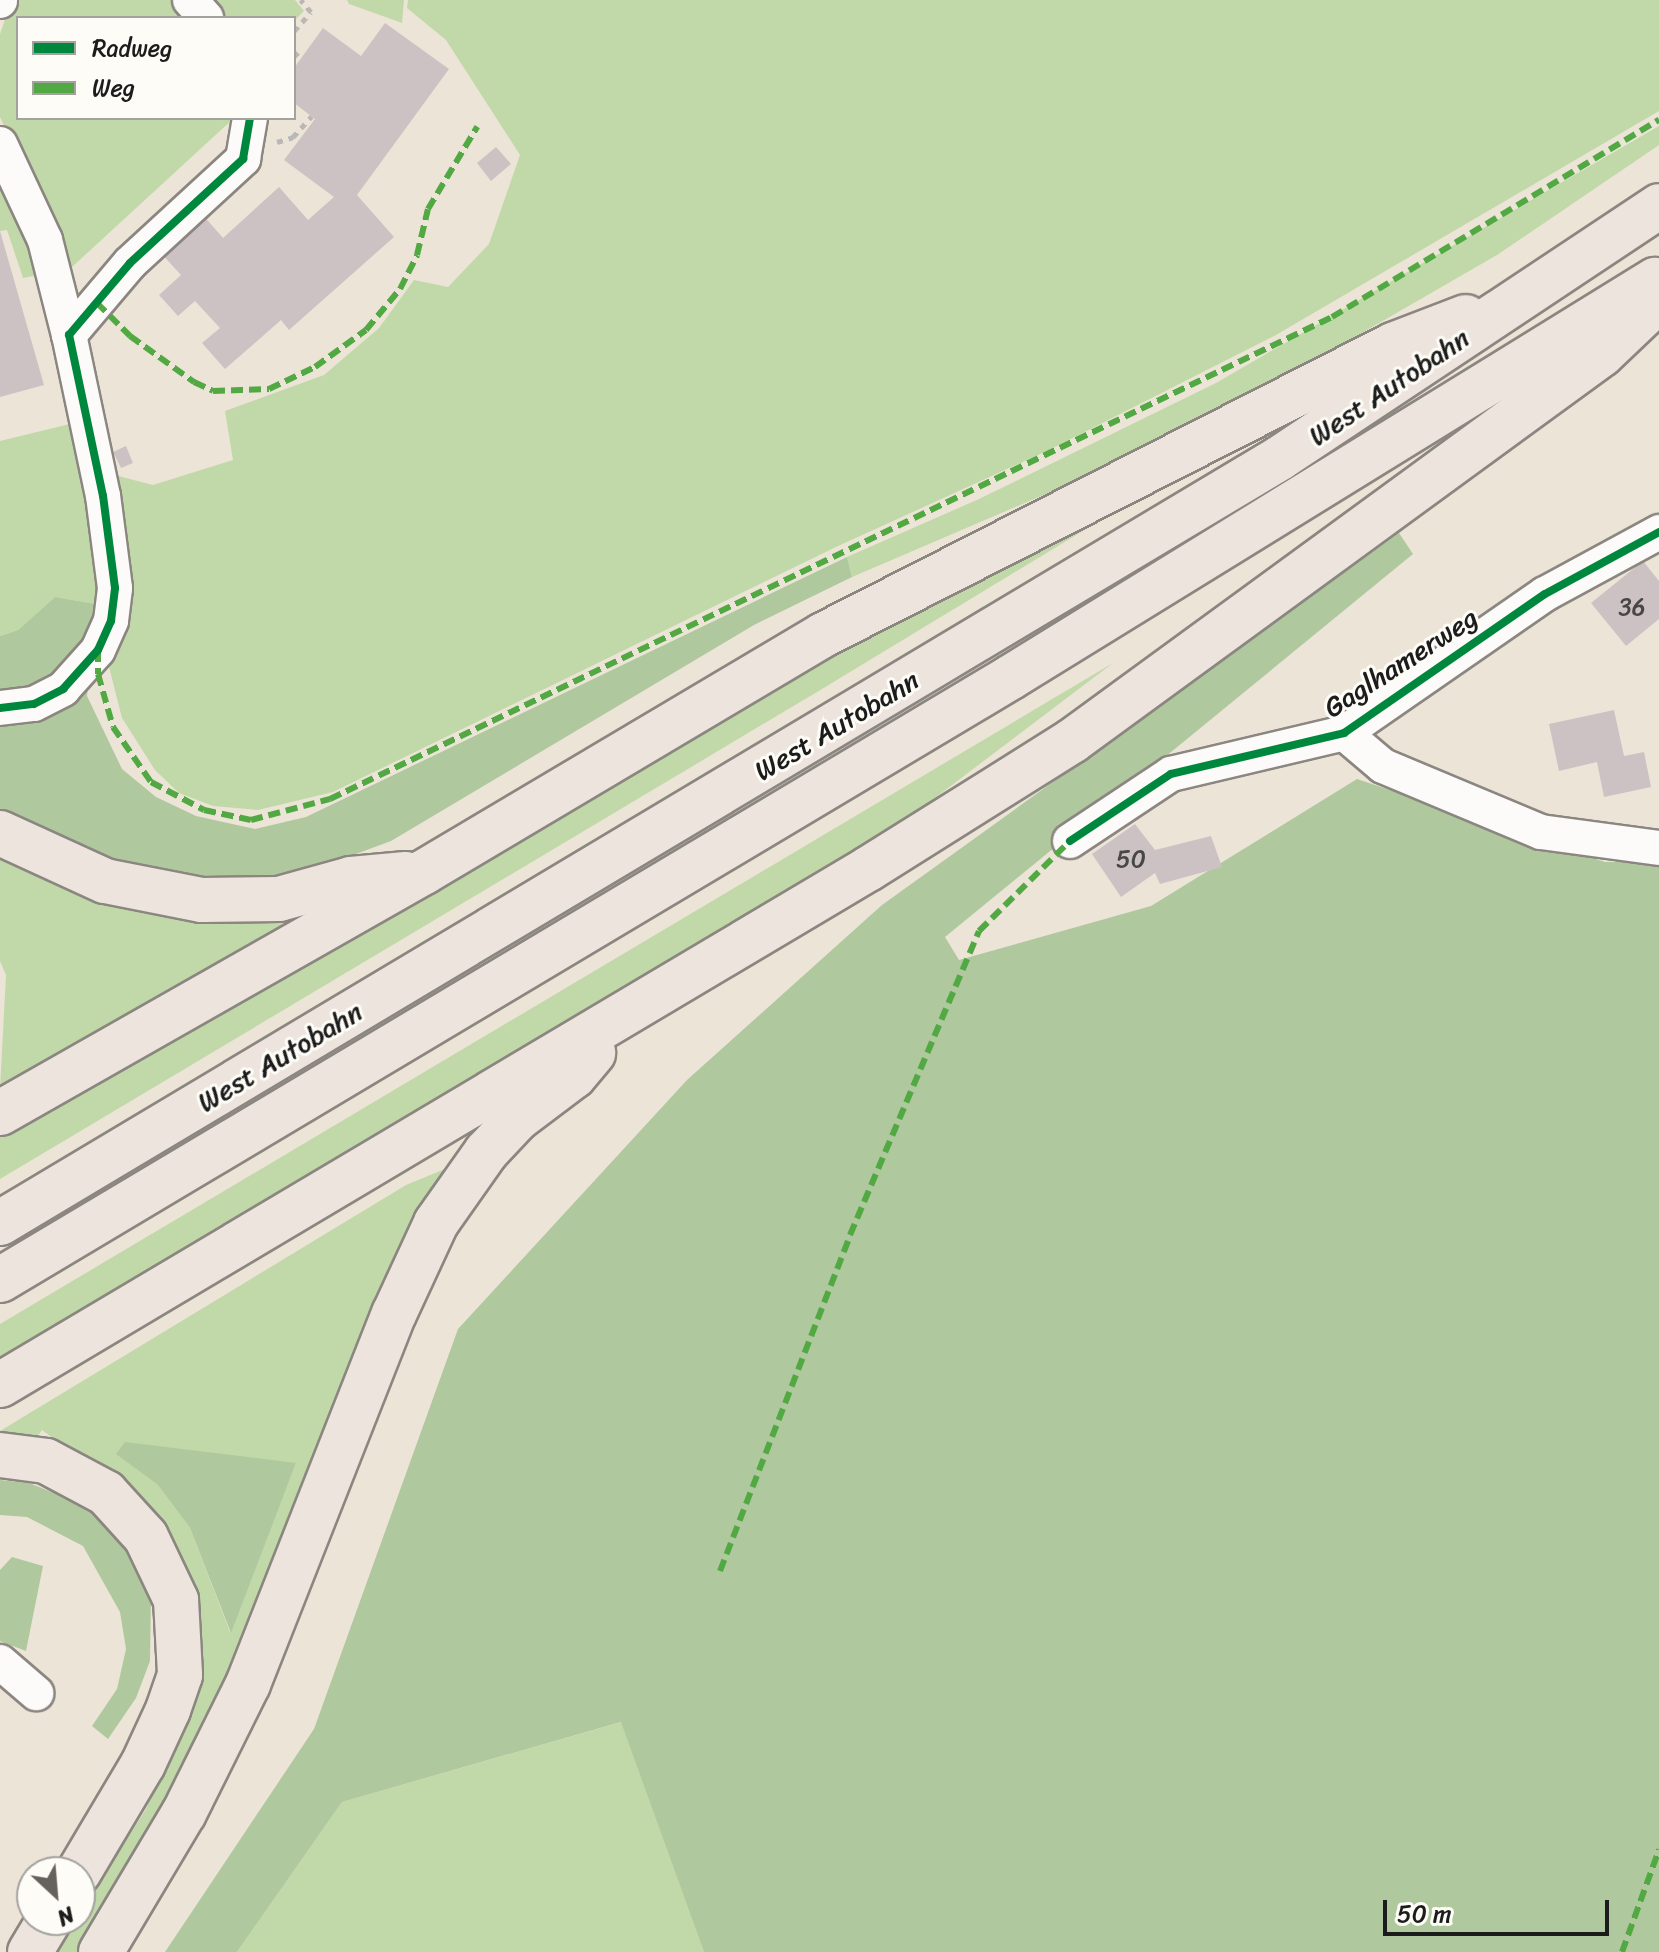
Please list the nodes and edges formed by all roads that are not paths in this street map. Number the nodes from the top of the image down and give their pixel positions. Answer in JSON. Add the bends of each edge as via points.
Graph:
{"nodes":[{"id":1,"x":250,"y":120,"type":"edge"},
{"id":2,"x":0,"y":144,"type":"edge"},
{"id":3,"x":7,"y":176,"type":"edge"},
{"id":4,"x":1659,"y":206,"type":"edge"},
{"id":5,"x":1659,"y":277,"type":"edge"},
{"id":6,"x":1526,"y":293,"type":"junction"},
{"id":7,"x":1659,"y":300,"type":"edge"},
{"id":8,"x":69,"y":335,"type":"junction"},
{"id":9,"x":1659,"y":532,"type":"edge"},
{"id":10,"x":0,"y":708,"type":"edge"},
{"id":11,"x":1344,"y":733,"type":"junction"},
{"id":12,"x":0,"y":833,"type":"edge"},
{"id":13,"x":1070,"y":841,"type":"dead end"},
{"id":14,"x":1659,"y":848,"type":"edge"},
{"id":15,"x":424,"y":872,"type":"junction"},
{"id":16,"x":622,"y":1016,"type":"junction"},
{"id":17,"x":0,"y":1113,"type":"edge"},
{"id":18,"x":0,"y":1223,"type":"edge"},
{"id":19,"x":0,"y":1280,"type":"edge"},
{"id":20,"x":0,"y":1385,"type":"edge"},
{"id":21,"x":0,"y":1455,"type":"edge"},
{"id":22,"x":0,"y":1662,"type":"edge"},
{"id":23,"x":36,"y":1693,"type":"dead end"},
{"id":24,"x":88,"y":1856,"type":"edge"},
{"id":25,"x":101,"y":1952,"type":"edge"}],
"edges":[{"from":1,"to":8,"type":"street","via":[[243,159],[130,263]]},
{"from":2,"to":3,"type":"street"},
{"from":3,"to":8,"type":"street","via":[[45,240]]},
{"from":4,"to":6,"type":"highway","name":"West Autobahn"},
{"from":5,"to":19,"type":"highway","name":"West Autobahn","via":[[1011,677]]},
{"from":6,"to":15,"type":"highway","via":[[1393,345],[823,635]]},
{"from":6,"to":18,"type":"highway","name":"West Autobahn","via":[[1417,371],[1280,458]]},
{"from":7,"to":16,"type":"highway","via":[[1590,363],[1072,741]]},
{"from":8,"to":10,"type":"street","via":[[103,496],[115,588],[111,621],[98,650],[63,689],[34,704]]},
{"from":9,"to":11,"type":"street","name":"Gaglhamerweg","via":[[1545,594]]},
{"from":11,"to":13,"type":"street","name":"Gaglhamerweg","via":[[1171,774]]},
{"from":11,"to":14,"type":"street","name":"Gaglhamerweg","via":[[1383,766],[1541,832]]},
{"from":12,"to":15,"type":"highway","via":[[105,881],[202,900],[279,899],[351,879]]},
{"from":15,"to":17,"type":"highway"},
{"from":16,"to":20,"type":"highway"},
{"from":16,"to":25,"type":"highway","via":[[574,1076],[517,1119],[486,1152],[436,1223],[394,1314],[248,1684],[184,1813]]},
{"from":21,"to":24,"type":"highway","via":[[46,1461],[106,1493],[146,1537],[176,1600],[182,1635],[176,1687],[148,1754]]},
{"from":22,"to":23,"type":"street"}]}
